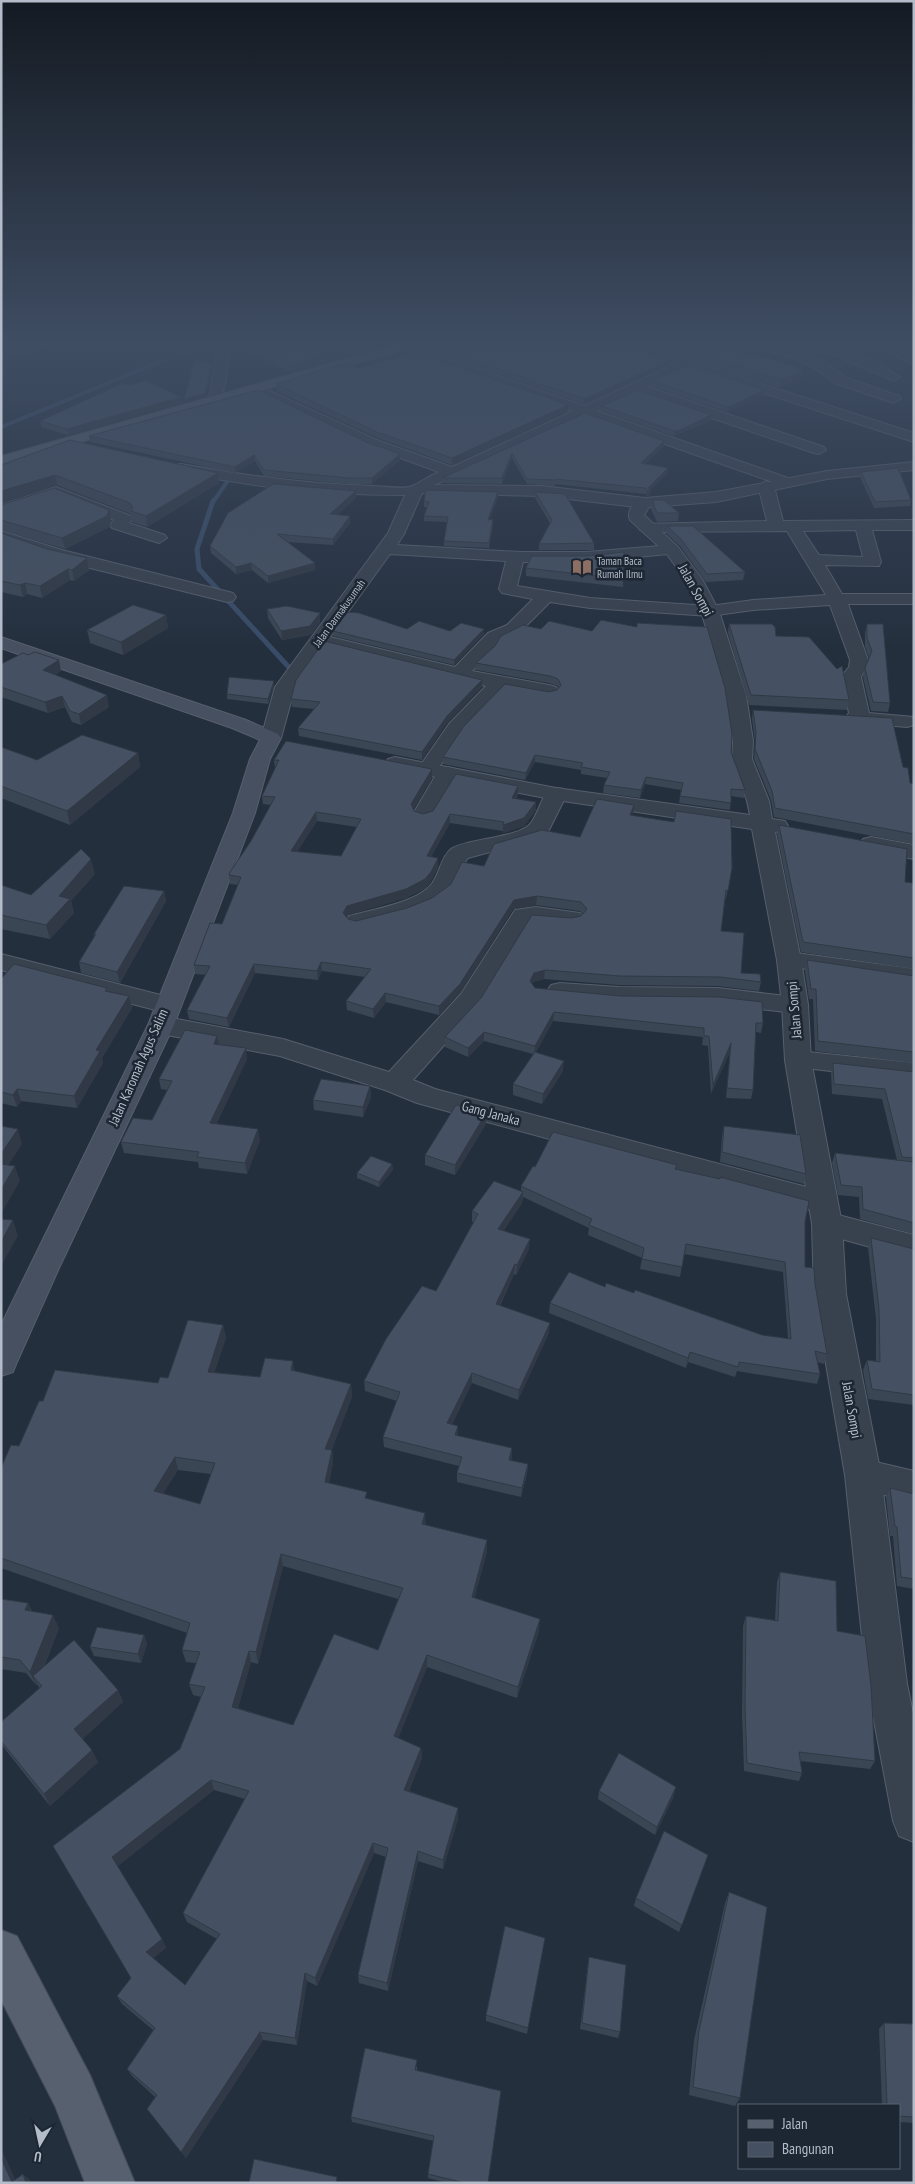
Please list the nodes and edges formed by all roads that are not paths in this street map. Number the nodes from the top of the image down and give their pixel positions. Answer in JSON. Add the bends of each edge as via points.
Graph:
{"nodes":[{"id":1,"x":51,"y":445,"type":"edge"},
{"id":2,"x":74,"y":445,"type":"edge"},
{"id":3,"x":377,"y":445,"type":"edge"},
{"id":4,"x":512,"y":445,"type":"edge"},
{"id":5,"x":681,"y":445,"type":"edge"},
{"id":6,"x":805,"y":445,"type":"edge"},
{"id":7,"x":98,"y":450,"type":"edge"},
{"id":8,"x":820,"y":450,"type":"dead end"},
{"id":9,"x":1,"y":461,"type":"edge"},
{"id":10,"x":162,"y":464,"type":"edge"},
{"id":11,"x":914,"y":466,"type":"edge"},
{"id":12,"x":453,"y":472,"type":"junction"},
{"id":13,"x":786,"y":482,"type":"junction"},
{"id":14,"x":766,"y":486,"type":"junction"},
{"id":15,"x":417,"y":490,"type":"junction"},
{"id":16,"x":645,"y":503,"type":"junction"},
{"id":17,"x":1,"y":510,"type":"edge"},
{"id":18,"x":914,"y":525,"type":"edge"},
{"id":19,"x":863,"y":526,"type":"junction"},
{"id":20,"x":646,"y":527,"type":"junction"},
{"id":21,"x":776,"y":527,"type":"junction"},
{"id":22,"x":794,"y":527,"type":"junction"},
{"id":23,"x":172,"y":528,"type":"dead end"},
{"id":24,"x":3,"y":538,"type":"edge"},
{"id":25,"x":159,"y":538,"type":"junction"},
{"id":26,"x":144,"y":548,"type":"dead end"},
{"id":27,"x":386,"y":549,"type":"junction"},
{"id":28,"x":672,"y":550,"type":"junction"},
{"id":29,"x":516,"y":556,"type":"junction"},
{"id":30,"x":129,"y":558,"type":"dead end"},
{"id":31,"x":813,"y":560,"type":"junction"},
{"id":32,"x":114,"y":568,"type":"junction"},
{"id":33,"x":546,"y":596,"type":"junction"},
{"id":34,"x":227,"y":597,"type":"dead end"},
{"id":35,"x":837,"y":599,"type":"junction"},
{"id":36,"x":914,"y":599,"type":"edge"},
{"id":37,"x":710,"y":611,"type":"junction"},
{"id":38,"x":320,"y":640,"type":"junction"},
{"id":39,"x":1,"y":642,"type":"edge"},
{"id":40,"x":31,"y":652,"type":"junction"},
{"id":41,"x":9,"y":664,"type":"edge"},
{"id":42,"x":459,"y":673,"type":"junction"},
{"id":43,"x":499,"y":683,"type":"junction"},
{"id":44,"x":550,"y":691,"type":"edge"},
{"id":45,"x":738,"y":712,"type":"junction"},
{"id":46,"x":758,"y":713,"type":"edge"},
{"id":47,"x":836,"y":717,"type":"edge"},
{"id":48,"x":860,"y":718,"type":"junction"},
{"id":49,"x":906,"y":721,"type":"dead end"},
{"id":50,"x":281,"y":740,"type":"junction"},
{"id":51,"x":379,"y":760,"type":"edge"},
{"id":52,"x":438,"y":771,"type":"junction"},
{"id":53,"x":556,"y":794,"type":"junction"},
{"id":54,"x":424,"y":814,"type":"edge"},
{"id":55,"x":760,"y":823,"type":"junction"},
{"id":56,"x":798,"y":830,"type":"edge"},
{"id":57,"x":846,"y":839,"type":"edge"},
{"id":58,"x":914,"y":852,"type":"edge"},
{"id":59,"x":572,"y":918,"type":"edge"},
{"id":60,"x":357,"y":921,"type":"edge"},
{"id":61,"x":789,"y":960,"type":"junction"},
{"id":62,"x":1,"y":962,"type":"edge"},
{"id":63,"x":914,"y":977,"type":"edge"},
{"id":64,"x":544,"y":989,"type":"edge"},
{"id":65,"x":795,"y":1005,"type":"junction"},
{"id":66,"x":164,"y":1015,"type":"junction"},
{"id":67,"x":798,"y":1060,"type":"junction"},
{"id":68,"x":914,"y":1072,"type":"edge"},
{"id":69,"x":395,"y":1083,"type":"junction"},
{"id":70,"x":825,"y":1213,"type":"junction"},
{"id":71,"x":914,"y":1247,"type":"edge"},
{"id":72,"x":1,"y":1362,"type":"edge"},
{"id":73,"x":863,"y":1475,"type":"junction"},
{"id":74,"x":914,"y":1488,"type":"edge"},
{"id":75,"x":914,"y":1821,"type":"edge"},
{"id":76,"x":1,"y":1952,"type":"edge"},
{"id":77,"x":110,"y":2183,"type":"edge"}],
"edges":[{"from":1,"to":9,"type":"main road"},
{"from":2,"to":7,"type":"street"},
{"from":3,"to":12,"type":"street"},
{"from":4,"to":12,"type":"street"},
{"from":5,"to":13,"type":"street"},
{"from":6,"to":8,"type":"street"},
{"from":10,"to":15,"type":"street","via":[[235,480],[349,491]]},
{"from":11,"to":13,"type":"street"},
{"from":12,"to":15,"type":"street","via":[[429,481]]},
{"from":13,"to":14,"type":"street"},
{"from":14,"to":16,"type":"street","via":[[716,497]]},
{"from":14,"to":21,"type":"street"},
{"from":15,"to":16,"type":"street","via":[[542,492]]},
{"from":15,"to":27,"type":"street","name":"Jalan Darmakusumah"},
{"from":16,"to":20,"type":"street","via":[[638,508],[636,515]]},
{"from":17,"to":25,"type":"street","via":[[58,493],[126,519],[118,525]]},
{"from":18,"to":19,"type":"street"},
{"from":19,"to":22,"type":"street"},
{"from":19,"to":31,"type":"street","via":[[873,562]]},
{"from":20,"to":21,"type":"street"},
{"from":20,"to":28,"type":"street","name":"Jalan Sompi"},
{"from":21,"to":22,"type":"street"},
{"from":22,"to":31,"type":"street"},
{"from":23,"to":25,"type":"street"},
{"from":24,"to":32,"type":"street"},
{"from":25,"to":26,"type":"street"},
{"from":27,"to":29,"type":"street"},
{"from":27,"to":38,"type":"street","name":"Jalan Darmakusumah"},
{"from":28,"to":29,"type":"street","via":[[595,556]]},
{"from":28,"to":37,"type":"street","name":"Jalan Sompi"},
{"from":29,"to":33,"type":"street","via":[[508,589]]},
{"from":30,"to":32,"type":"street"},
{"from":31,"to":35,"type":"street"},
{"from":32,"to":34,"type":"street"},
{"from":33,"to":37,"type":"street","via":[[599,604]]},
{"from":33,"to":42,"type":"street","via":[[512,629],[494,637]]},
{"from":35,"to":36,"type":"street"},
{"from":35,"to":37,"type":"street"},
{"from":35,"to":48,"type":"street","via":[[859,660],[851,677]]},
{"from":37,"to":45,"type":"street","name":"Jalan Sompi","via":[[736,695]]},
{"from":38,"to":42,"type":"street"},
{"from":38,"to":50,"type":"street","name":"Jalan Darmakusumah","via":[[286,687]]},
{"from":39,"to":40,"type":"main road"},
{"from":40,"to":41,"type":"street"},
{"from":40,"to":50,"type":"main road"},
{"from":42,"to":43,"type":"street"},
{"from":43,"to":44,"type":"street"},
{"from":43,"to":52,"type":"street","via":[[456,728]]},
{"from":45,"to":46,"type":"street"},
{"from":45,"to":55,"type":"street","name":"Jalan Sompi","via":[[743,741],[742,759],[758,802]]},
{"from":47,"to":48,"type":"street"},
{"from":48,"to":49,"type":"street"},
{"from":50,"to":66,"type":"main road","name":"Jalan Karomah Agus Salim","via":[[260,759],[244,813]]},
{"from":51,"to":52,"type":"street"},
{"from":52,"to":53,"type":"street"},
{"from":52,"to":54,"type":"street"},
{"from":53,"to":55,"type":"street"},
{"from":53,"to":60,"type":"street","via":[[539,829],[460,853],[443,886],[433,897]]},
{"from":55,"to":56,"type":"street"},
{"from":55,"to":61,"type":"street","name":"Jalan Sompi"},
{"from":57,"to":58,"type":"street"},
{"from":59,"to":69,"type":"street","via":[[523,915],[471,1000],[434,1042],[416,1056]]},
{"from":61,"to":63,"type":"street"},
{"from":61,"to":65,"type":"street","name":"Jalan Sompi"},
{"from":62,"to":66,"type":"street","name":"Gang Janaka"},
{"from":64,"to":65,"type":"street","via":[[618,995],[718,996]]},
{"from":65,"to":67,"type":"street","name":"Jalan Sompi"},
{"from":66,"to":69,"type":"street","name":"Gang Janaka"},
{"from":66,"to":72,"type":"main road","name":"Jalan Karomah Agus Salim"},
{"from":67,"to":68,"type":"street"},
{"from":67,"to":70,"type":"street","name":"Jalan Sompi"},
{"from":69,"to":70,"type":"street","name":"Gang Janaka","via":[[427,1096]]},
{"from":70,"to":71,"type":"street","name":"Gang Janaka"},
{"from":70,"to":73,"type":"street","name":"Jalan Sompi","via":[[830,1294]]},
{"from":73,"to":74,"type":"street"},
{"from":73,"to":75,"type":"street","name":"Jalan Sompi","via":[[887,1684]]},
{"from":76,"to":77,"type":"main road","via":[[73,2092]]}]}
